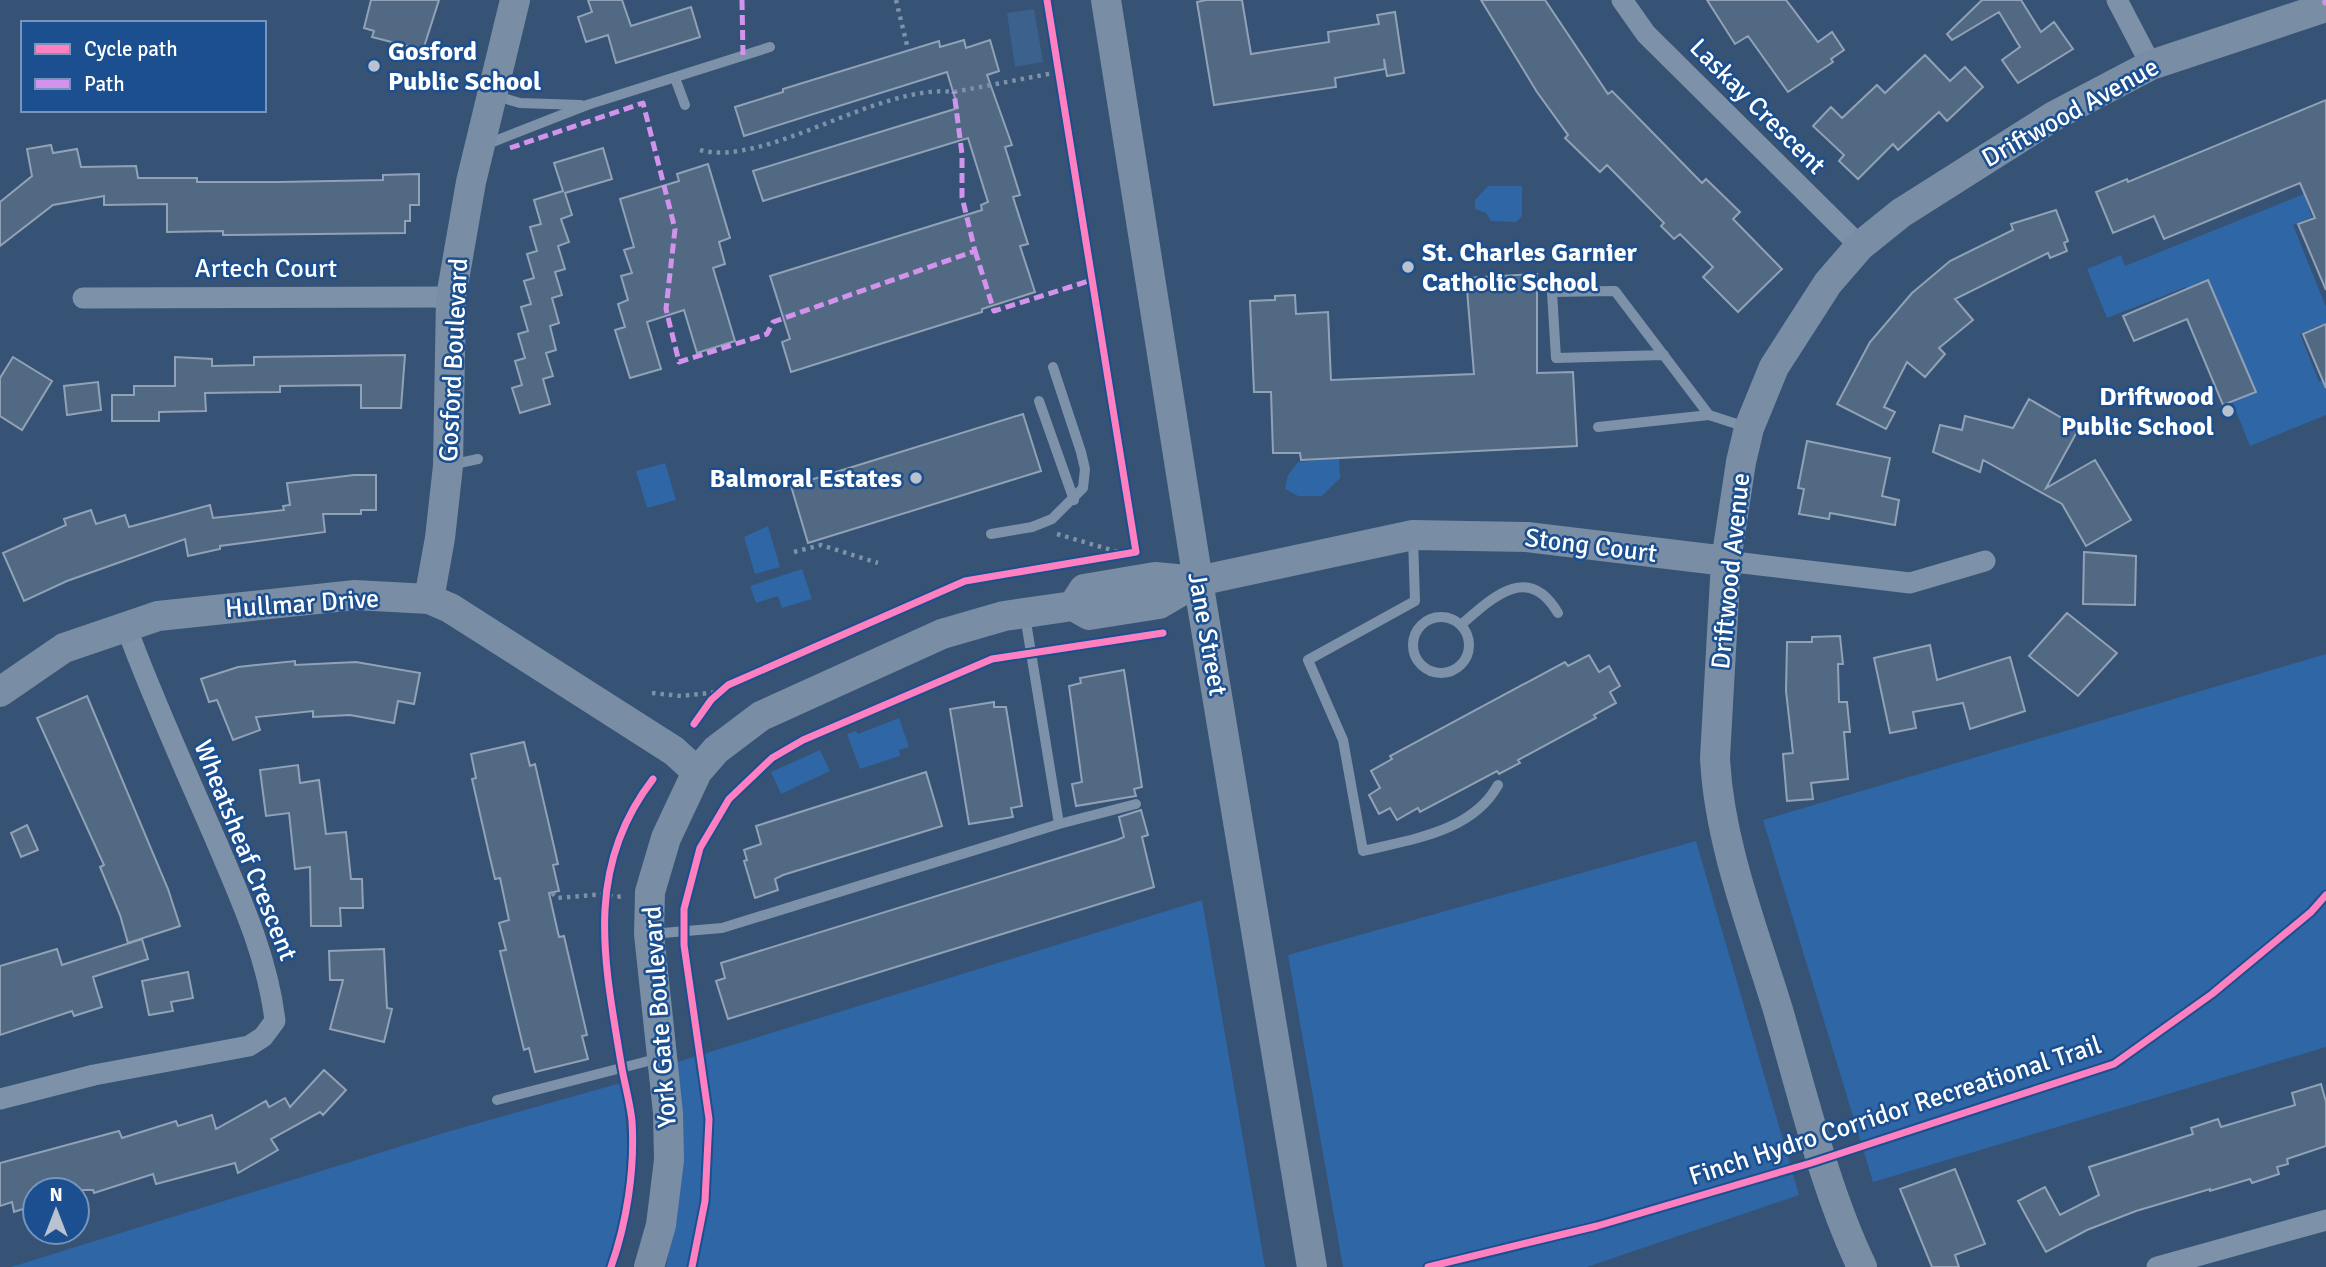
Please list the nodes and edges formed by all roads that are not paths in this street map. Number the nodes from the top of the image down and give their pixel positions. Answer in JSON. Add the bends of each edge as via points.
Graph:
{"nodes":[{"id":1,"x":515,"y":0,"type":"edge"},
{"id":2,"x":1106,"y":0,"type":"edge"},
{"id":3,"x":1622,"y":0,"type":"edge"},
{"id":4,"x":2117,"y":0,"type":"edge"},
{"id":5,"x":2326,"y":7,"type":"edge"},
{"id":6,"x":770,"y":47,"type":"dead end"},
{"id":7,"x":2151,"y":65,"type":"junction"},
{"id":8,"x":675,"y":78,"type":"junction"},
{"id":9,"x":492,"y":95,"type":"junction"},
{"id":10,"x":587,"y":105,"type":"junction"},
{"id":11,"x":685,"y":105,"type":"dead end"},
{"id":12,"x":480,"y":147,"type":"junction"},
{"id":13,"x":1860,"y":246,"type":"junction"},
{"id":14,"x":451,"y":297,"type":"junction"},
{"id":15,"x":82,"y":298,"type":"dead end"},
{"id":16,"x":1664,"y":355,"type":"junction"},
{"id":17,"x":1053,"y":367,"type":"dead end"},
{"id":18,"x":1039,"y":401,"type":"dead end"},
{"id":19,"x":1709,"y":415,"type":"junction"},
{"id":20,"x":1598,"y":427,"type":"dead end"},
{"id":21,"x":1749,"y":428,"type":"junction"},
{"id":22,"x":478,"y":459,"type":"dead end"},
{"id":23,"x":448,"y":466,"type":"junction"},
{"id":24,"x":1074,"y":500,"type":"junction"},
{"id":25,"x":991,"y":534,"type":"dead end"},
{"id":26,"x":1413,"y":535,"type":"junction"},
{"id":27,"x":1726,"y":561,"type":"junction"},
{"id":28,"x":1985,"y":561,"type":"dead end"},
{"id":29,"x":1198,"y":581,"type":"junction"},
{"id":30,"x":429,"y":599,"type":"junction"},
{"id":31,"x":1415,"y":601,"type":"junction"},
{"id":32,"x":1025,"y":613,"type":"junction"},
{"id":33,"x":1558,"y":613,"type":"dead end"},
{"id":34,"x":1423,"y":623,"type":"junction"},
{"id":35,"x":1461,"y":625,"type":"junction"},
{"id":36,"x":127,"y":626,"type":"junction"},
{"id":37,"x":0,"y":692,"type":"edge"},
{"id":38,"x":697,"y":772,"type":"junction"},
{"id":39,"x":1498,"y":785,"type":"dead end"},
{"id":40,"x":1136,"y":804,"type":"dead end"},
{"id":41,"x":1059,"y":824,"type":"junction"},
{"id":42,"x":649,"y":934,"type":"junction"},
{"id":43,"x":661,"y":1058,"type":"junction"},
{"id":44,"x":0,"y":1099,"type":"edge"},
{"id":45,"x":497,"y":1100,"type":"dead end"},
{"id":46,"x":2323,"y":1227,"type":"edge"},
{"id":47,"x":649,"y":1267,"type":"edge"},
{"id":48,"x":1312,"y":1267,"type":"edge"},
{"id":49,"x":1862,"y":1267,"type":"edge"},
{"id":50,"x":2157,"y":1267,"type":"edge"}],
"edges":[{"from":1,"to":9,"type":"street","name":"Gosford Boulevard"},
{"from":2,"to":29,"type":"street","name":"Jane Street"},
{"from":3,"to":13,"type":"street","name":"Laskay Crescent","via":[[1646,34]]},
{"from":4,"to":7,"type":"street"},
{"from":5,"to":7,"type":"street","name":"Driftwood Avenue"},
{"from":6,"to":8,"type":"lane"},
{"from":7,"to":13,"type":"street","name":"Driftwood Avenue","via":[[1988,155]]},
{"from":8,"to":10,"type":"lane"},
{"from":8,"to":11,"type":"lane"},
{"from":9,"to":10,"type":"lane","via":[[520,103]]},
{"from":9,"to":12,"type":"street","name":"Gosford Boulevard"},
{"from":10,"to":12,"type":"lane"},
{"from":12,"to":14,"type":"street","name":"Gosford Boulevard"},
{"from":13,"to":21,"type":"street","name":"Driftwood Avenue","via":[[1789,341]]},
{"from":14,"to":15,"type":"street","name":"Artech Court"},
{"from":14,"to":23,"type":"street","name":"Gosford Boulevard"},
{"from":16,"to":16,"type":"lane","via":[[1556,358],[1552,292],[1615,291]]},
{"from":16,"to":19,"type":"lane"},
{"from":17,"to":24,"type":"lane","via":[[1085,469],[1083,488]]},
{"from":18,"to":24,"type":"lane"},
{"from":19,"to":20,"type":"lane"},
{"from":19,"to":21,"type":"lane"},
{"from":21,"to":27,"type":"street","name":"Driftwood Avenue"},
{"from":22,"to":23,"type":"lane"},
{"from":23,"to":30,"type":"street","name":"Gosford Boulevard"},
{"from":24,"to":25,"type":"lane","via":[[1052,519]]},
{"from":26,"to":27,"type":"street","name":"Stong Court","via":[[1515,536]]},
{"from":26,"to":29,"type":"street","name":"Stong Court"},
{"from":26,"to":31,"type":"lane"},
{"from":27,"to":28,"type":"street","name":"Stong Court","via":[[1910,583]]},
{"from":27,"to":49,"type":"street","name":"Driftwood Avenue","via":[[1715,758],[1722,816],[1823,1159]]},
{"from":29,"to":32,"type":"street","name":"York Gate Boulevard","via":[[1159,604],[1089,615],[1073,606]]},
{"from":29,"to":48,"type":"street","name":"Jane Street"},
{"from":30,"to":36,"type":"street","name":"Hullmar Drive","via":[[312,597],[158,616]]},
{"from":30,"to":38,"type":"street","name":"Hullmar Drive","via":[[662,743]]},
{"from":31,"to":34,"type":"lane"},
{"from":31,"to":39,"type":"lane","via":[[1308,660],[1343,740],[1363,851],[1451,827],[1489,802]]},
{"from":32,"to":38,"type":"street","name":"York Gate Boulevard","via":[[942,634],[806,694],[761,716],[716,750]]},
{"from":32,"to":41,"type":"lane"},
{"from":33,"to":35,"type":"lane","via":[[1550,599],[1522,586],[1493,597]]},
{"from":34,"to":35,"type":"lane","via":[[1438,617]]},
{"from":34,"to":35,"type":"lane","via":[[1413,648],[1419,664],[1435,673],[1453,671],[1466,659],[1469,641]]},
{"from":36,"to":37,"type":"street","name":"Hullmar Drive","via":[[64,648]]},
{"from":36,"to":44,"type":"street","name":"Wheatsheaf Crescent","via":[[238,892],[263,964],[275,1021],[249,1046],[94,1075]]},
{"from":38,"to":42,"type":"street","name":"York Gate Boulevard","via":[[666,838],[650,892]]},
{"from":40,"to":41,"type":"lane"},
{"from":41,"to":42,"type":"lane","via":[[722,928]]},
{"from":42,"to":43,"type":"street","name":"York Gate Boulevard"},
{"from":43,"to":45,"type":"lane"},
{"from":43,"to":47,"type":"street","name":"York Gate Boulevard","via":[[669,1160],[661,1225]]},
{"from":46,"to":50,"type":"street"}]}
